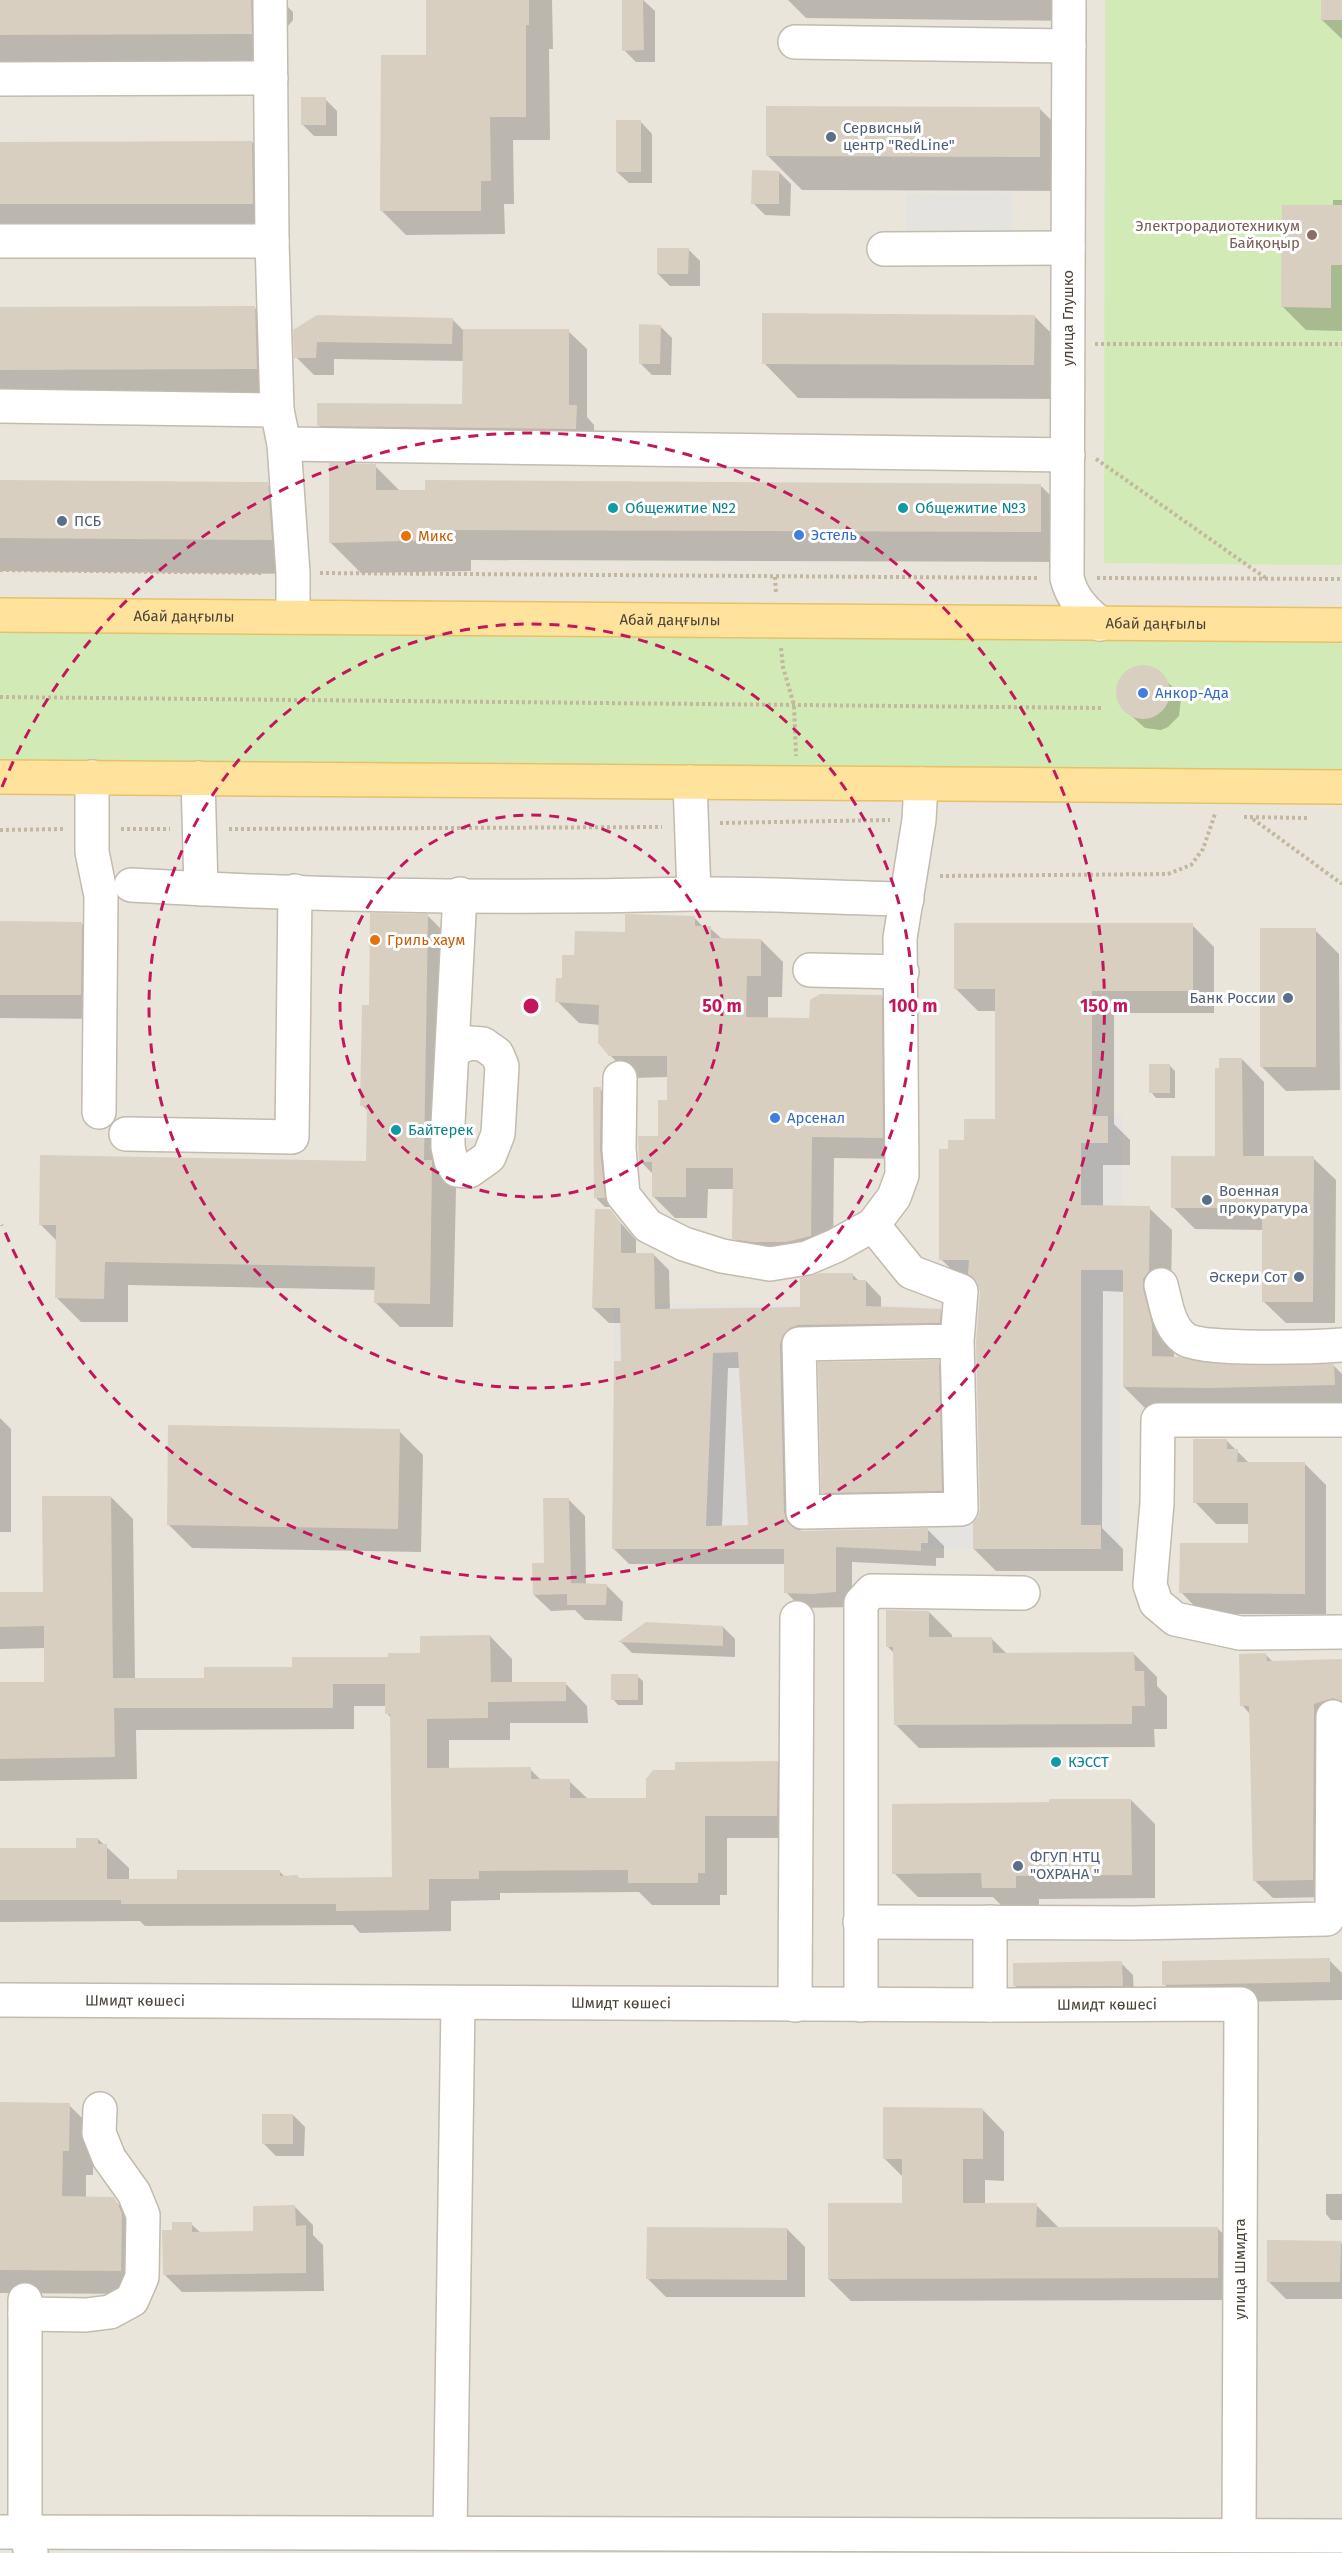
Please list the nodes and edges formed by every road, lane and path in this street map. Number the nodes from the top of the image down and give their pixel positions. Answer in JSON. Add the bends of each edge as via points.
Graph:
{"nodes":[{"id":1,"x":270,"y":0,"type":"edge"},
{"id":2,"x":1070,"y":0,"type":"edge"},
{"id":3,"x":795,"y":42,"type":"dead end"},
{"id":4,"x":1069,"y":46,"type":"junction"},
{"id":5,"x":271,"y":78,"type":"junction"},
{"id":6,"x":0,"y":79,"type":"edge"},
{"id":7,"x":0,"y":241,"type":"edge"},
{"id":8,"x":272,"y":241,"type":"junction"},
{"id":9,"x":1068,"y":248,"type":"junction"},
{"id":10,"x":884,"y":249,"type":"dead end"},
{"id":11,"x":1089,"y":344,"type":"dead end"},
{"id":12,"x":1342,"y":344,"type":"edge"},
{"id":13,"x":0,"y":406,"type":"edge"},
{"id":14,"x":277,"y":410,"type":"junction"},
{"id":15,"x":284,"y":444,"type":"junction"},
{"id":16,"x":1078,"y":454,"type":"junction"},
{"id":17,"x":0,"y":570,"type":"edge"},
{"id":18,"x":292,"y":573,"type":"junction"},
{"id":19,"x":775,"y":576,"type":"junction"},
{"id":20,"x":1067,"y":578,"type":"junction"},
{"id":21,"x":1267,"y":579,"type":"junction"},
{"id":22,"x":1342,"y":579,"type":"edge"},
{"id":23,"x":0,"y":615,"type":"edge"},
{"id":24,"x":292,"y":617,"type":"junction"},
{"id":25,"x":779,"y":622,"type":"junction"},
{"id":26,"x":1100,"y":624,"type":"junction"},
{"id":27,"x":1342,"y":625,"type":"edge"},
{"id":28,"x":0,"y":697,"type":"edge"},
{"id":29,"x":794,"y":705,"type":"junction"},
{"id":30,"x":1101,"y":708,"type":"dead end"},
{"id":31,"x":0,"y":777,"type":"edge"},
{"id":32,"x":93,"y":777,"type":"junction"},
{"id":33,"x":198,"y":778,"type":"junction"},
{"id":34,"x":690,"y":782,"type":"junction"},
{"id":35,"x":797,"y":783,"type":"junction"},
{"id":36,"x":921,"y":784,"type":"junction"},
{"id":37,"x":1342,"y":787,"type":"edge"},
{"id":38,"x":1215,"y":813,"type":"dead end"},
{"id":39,"x":1253,"y":819,"type":"dead end"},
{"id":40,"x":798,"y":823,"type":"dead end"},
{"id":41,"x":1342,"y":884,"type":"edge"},
{"id":42,"x":131,"y":885,"type":"dead end"},
{"id":43,"x":909,"y":888,"type":"junction"},
{"id":44,"x":201,"y":889,"type":"junction"},
{"id":45,"x":295,"y":891,"type":"junction"},
{"id":46,"x":460,"y":894,"type":"junction"},
{"id":47,"x":694,"y":894,"type":"junction"},
{"id":48,"x":810,"y":970,"type":"dead end"},
{"id":49,"x":902,"y":972,"type":"junction"},
{"id":50,"x":452,"y":1050,"type":"dead end"},
{"id":51,"x":620,"y":1078,"type":"dead end"},
{"id":52,"x":99,"y":1112,"type":"dead end"},
{"id":53,"x":126,"y":1134,"type":"dead end"},
{"id":54,"x":873,"y":1225,"type":"junction"},
{"id":55,"x":1161,"y":1285,"type":"dead end"},
{"id":56,"x":957,"y":1341,"type":"junction"},
{"id":57,"x":1342,"y":1345,"type":"edge"},
{"id":58,"x":1342,"y":1420,"type":"edge"},
{"id":59,"x":1023,"y":1593,"type":"dead end"},
{"id":60,"x":798,"y":1618,"type":"dead end"},
{"id":61,"x":1342,"y":1632,"type":"edge"},
{"id":62,"x":1333,"y":1717,"type":"dead end"},
{"id":63,"x":1338,"y":1801,"type":"edge"},
{"id":64,"x":860,"y":1922,"type":"junction"},
{"id":65,"x":990,"y":1922,"type":"junction"},
{"id":66,"x":0,"y":2001,"type":"edge"},
{"id":67,"x":458,"y":2002,"type":"junction"},
{"id":68,"x":1241,"y":2004,"type":"joint"},
{"id":69,"x":795,"y":2005,"type":"junction"},
{"id":70,"x":861,"y":2005,"type":"junction"},
{"id":71,"x":990,"y":2006,"type":"junction"},
{"id":72,"x":100,"y":2109,"type":"dead end"},
{"id":73,"x":12,"y":2482,"type":"edge"},
{"id":74,"x":450,"y":2533,"type":"junction"},
{"id":75,"x":1239,"y":2535,"type":"junction"},
{"id":76,"x":1342,"y":2536,"type":"edge"},
{"id":77,"x":19,"y":2539,"type":"edge"},
{"id":78,"x":503,"y":2543,"type":"edge"}],
"edges":[{"from":1,"to":5,"type":"street"},
{"from":2,"to":4,"type":"street","name":"улица Глушко"},
{"from":3,"to":4,"type":"street"},
{"from":4,"to":9,"type":"street","name":"улица Глушко"},
{"from":5,"to":6,"type":"street"},
{"from":5,"to":8,"type":"street"},
{"from":7,"to":8,"type":"street"},
{"from":8,"to":14,"type":"street"},
{"from":9,"to":10,"type":"street"},
{"from":9,"to":16,"type":"street","name":"улица Глушко"},
{"from":11,"to":12,"type":"path"},
{"from":13,"to":14,"type":"street"},
{"from":14,"to":15,"type":"street"},
{"from":15,"to":16,"type":"street"},
{"from":15,"to":18,"type":"street"},
{"from":16,"to":20,"type":"street","name":"улица Глушко"},
{"from":16,"to":21,"type":"path"},
{"from":17,"to":18,"type":"path"},
{"from":18,"to":19,"type":"path"},
{"from":18,"to":24,"type":"street"},
{"from":19,"to":20,"type":"path"},
{"from":19,"to":25,"type":"path"},
{"from":20,"to":21,"type":"path"},
{"from":20,"to":26,"type":"street","name":"улица Глушко","via":[[1081,607]]},
{"from":21,"to":22,"type":"path"},
{"from":23,"to":24,"type":"main road","name":"Абай даңғылы"},
{"from":24,"to":25,"type":"main road","name":"Абай даңғылы"},
{"from":25,"to":26,"type":"main road","name":"Абай даңғылы"},
{"from":25,"to":29,"type":"path","via":[[783,667]]},
{"from":26,"to":27,"type":"main road","name":"Абай даңғылы"},
{"from":28,"to":29,"type":"path"},
{"from":29,"to":30,"type":"path"},
{"from":29,"to":35,"type":"path"},
{"from":31,"to":32,"type":"main road"},
{"from":32,"to":33,"type":"main road"},
{"from":32,"to":52,"type":"street","via":[[92,852],[100,896]]},
{"from":33,"to":34,"type":"main road"},
{"from":33,"to":44,"type":"street"},
{"from":34,"to":35,"type":"main road"},
{"from":34,"to":47,"type":"street"},
{"from":35,"to":36,"type":"main road"},
{"from":35,"to":40,"type":"path"},
{"from":36,"to":37,"type":"main road"},
{"from":36,"to":43,"type":"street"},
{"from":38,"to":43,"type":"path","via":[[1203,849],[1191,865],[1168,874]]},
{"from":39,"to":41,"type":"path"},
{"from":42,"to":44,"type":"street"},
{"from":43,"to":47,"type":"street"},
{"from":43,"to":49,"type":"street","via":[[900,938]]},
{"from":44,"to":45,"type":"street"},
{"from":45,"to":46,"type":"street"},
{"from":45,"to":53,"type":"street","via":[[292,1137]]},
{"from":46,"to":47,"type":"street"},
{"from":46,"to":50,"type":"street"},
{"from":48,"to":49,"type":"street"},
{"from":49,"to":54,"type":"street","via":[[902,1175],[894,1197]]},
{"from":51,"to":54,"type":"street","via":[[623,1195],[648,1226],[684,1244],[722,1256],[770,1264],[807,1258]]},
{"from":54,"to":56,"type":"street","via":[[911,1272],[961,1291]]},
{"from":55,"to":57,"type":"street","via":[[1171,1323],[1185,1340],[1218,1346]]},
{"from":56,"to":56,"type":"street","via":[[961,1509],[802,1512],[799,1344]]},
{"from":58,"to":61,"type":"street","via":[[1158,1420],[1157,1503],[1150,1585],[1156,1603],[1175,1618],[1240,1633]]},
{"from":59,"to":64,"type":"street","via":[[872,1591],[861,1603]]},
{"from":60,"to":69,"type":"street"},
{"from":62,"to":63,"type":"street"},
{"from":63,"to":65,"type":"street","via":[[1332,1908],[1327,1919]]},
{"from":64,"to":65,"type":"street"},
{"from":64,"to":70,"type":"street"},
{"from":65,"to":71,"type":"street"},
{"from":66,"to":67,"type":"street","name":"Шмидт көшесі"},
{"from":67,"to":69,"type":"street","name":"Шмидт көшесі"},
{"from":67,"to":74,"type":"street"},
{"from":68,"to":71,"type":"street","name":"Шмидт көшесі"},
{"from":68,"to":75,"type":"street","name":"улица Шмидта"},
{"from":69,"to":70,"type":"street","name":"Шмидт көшесі"},
{"from":70,"to":71,"type":"street","name":"Шмидт көшесі"},
{"from":72,"to":73,"type":"street","via":[[99,2133],[109,2158],[134,2193],[143,2215],[142,2277],[132,2300],[110,2312],[86,2315],[25,2307]]},
{"from":73,"to":77,"type":"street"},
{"from":74,"to":77,"type":"street"},
{"from":74,"to":78,"type":"street"},
{"from":75,"to":76,"type":"street"},
{"from":75,"to":78,"type":"street"}]}
